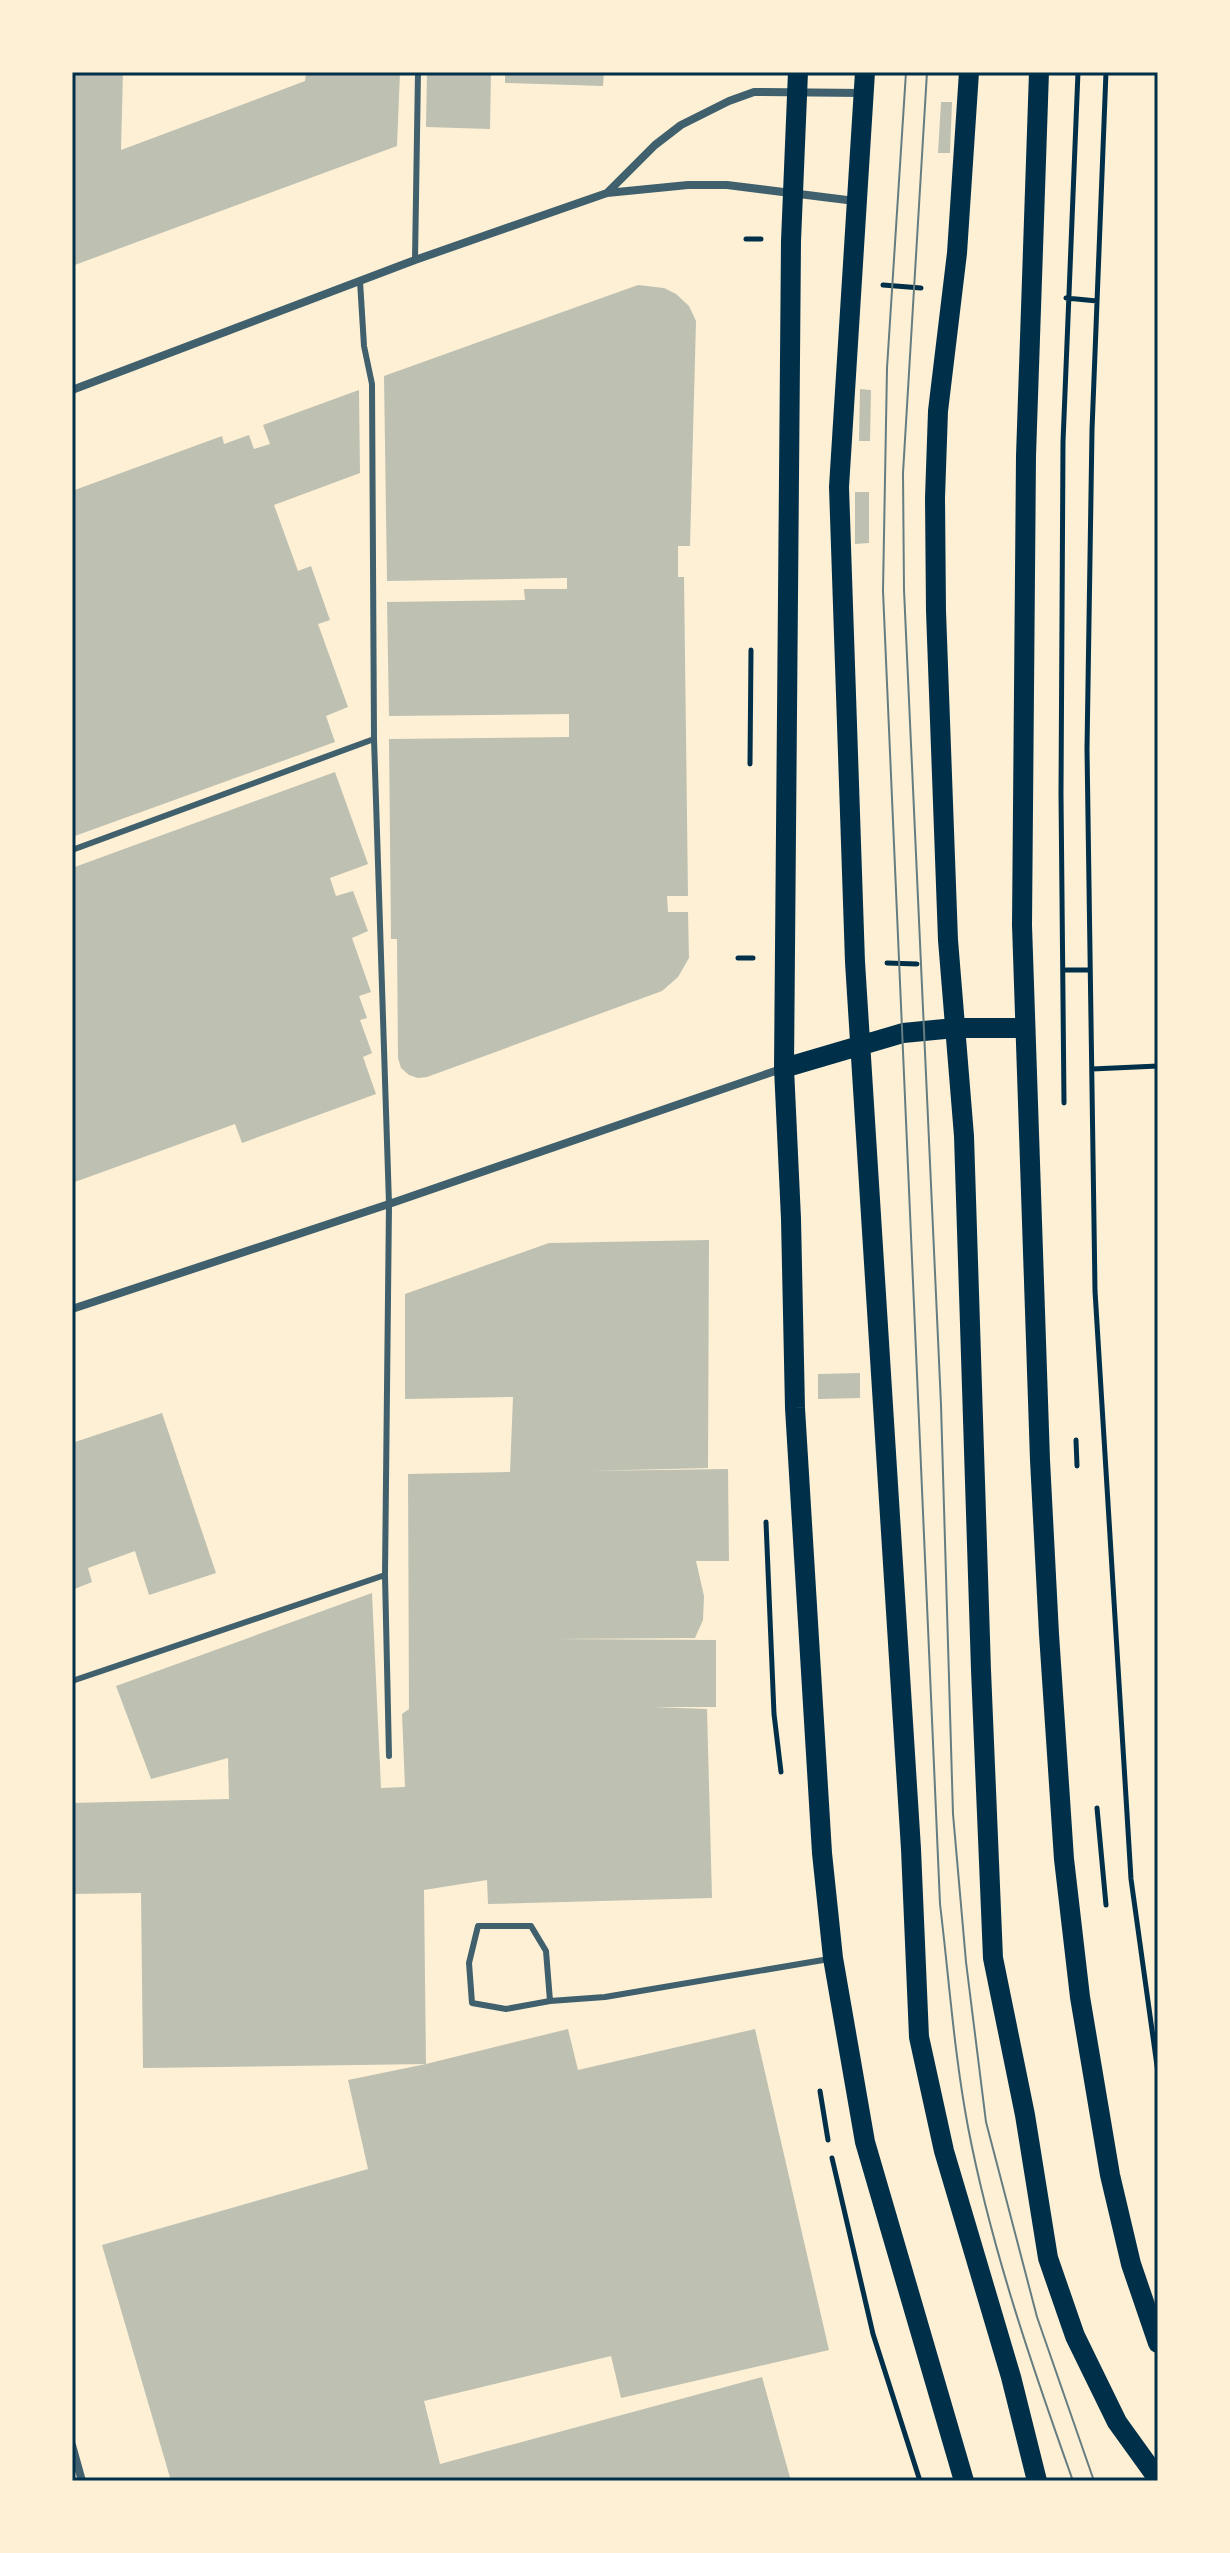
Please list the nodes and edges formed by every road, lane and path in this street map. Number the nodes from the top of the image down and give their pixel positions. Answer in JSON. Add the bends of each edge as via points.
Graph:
{"nodes":[{"id":1,"x":418,"y":72,"type":"edge"},
{"id":2,"x":969,"y":72,"type":"edge"},
{"id":3,"x":1039,"y":72,"type":"edge"},
{"id":4,"x":1078,"y":72,"type":"edge"},
{"id":5,"x":1106,"y":72,"type":"edge"},
{"id":6,"x":798,"y":82,"type":"edge"},
{"id":7,"x":864,"y":82,"type":"edge"},
{"id":8,"x":792,"y":192,"type":"junction"},
{"id":9,"x":607,"y":193,"type":"junction"},
{"id":10,"x":856,"y":201,"type":"junction"},
{"id":11,"x":746,"y":239,"type":"dead end"},
{"id":12,"x":791,"y":241,"type":"junction"},
{"id":13,"x":415,"y":260,"type":"junction"},
{"id":14,"x":360,"y":281,"type":"junction"},
{"id":15,"x":873,"y":285,"type":"dead end"},
{"id":16,"x":952,"y":290,"type":"junction"},
{"id":17,"x":1031,"y":296,"type":"junction"},
{"id":18,"x":1068,"y":298,"type":"junction"},
{"id":19,"x":1097,"y":301,"type":"junction"},
{"id":20,"x":72,"y":390,"type":"edge"},
{"id":21,"x":374,"y":739,"type":"junction"},
{"id":22,"x":72,"y":850,"type":"edge"},
{"id":23,"x":955,"y":1028,"type":"junction"},
{"id":24,"x":1025,"y":1028,"type":"junction"},
{"id":25,"x":860,"y":1044,"type":"junction"},
{"id":26,"x":1158,"y":1066,"type":"edge"},
{"id":27,"x":784,"y":1068,"type":"junction"},
{"id":28,"x":1092,"y":1069,"type":"junction"},
{"id":29,"x":1064,"y":1104,"type":"dead end"},
{"id":30,"x":389,"y":1204,"type":"junction"},
{"id":31,"x":72,"y":1309,"type":"edge"},
{"id":32,"x":1075,"y":1428,"type":"dead end"},
{"id":33,"x":1077,"y":1474,"type":"dead end"},
{"id":34,"x":385,"y":1575,"type":"junction"},
{"id":35,"x":72,"y":1681,"type":"edge"},
{"id":36,"x":389,"y":1756,"type":"dead end"},
{"id":37,"x":1096,"y":1804,"type":"dead end"},
{"id":38,"x":1106,"y":1911,"type":"dead end"},
{"id":39,"x":833,"y":1958,"type":"junction"},
{"id":40,"x":550,"y":2001,"type":"junction"},
{"id":41,"x":1158,"y":2073,"type":"edge"},
{"id":42,"x":1158,"y":2343,"type":"edge"},
{"id":43,"x":72,"y":2445,"type":"edge"},
{"id":44,"x":1158,"y":2479,"type":"edge"},
{"id":45,"x":82,"y":2481,"type":"edge"},
{"id":46,"x":964,"y":2481,"type":"edge"},
{"id":47,"x":1037,"y":2481,"type":"edge"}],
"edges":[{"from":1,"to":13,"type":"lane"},
{"from":2,"to":16,"type":"main road"},
{"from":3,"to":17,"type":"main road"},
{"from":4,"to":18,"type":"path"},
{"from":5,"to":19,"type":"path"},
{"from":6,"to":7,"type":"street"},
{"from":6,"to":8,"type":"main road"},
{"from":6,"to":9,"type":"street","via":[[729,101],[681,125]]},
{"from":7,"to":10,"type":"main road"},
{"from":8,"to":9,"type":"street","via":[[688,185]]},
{"from":8,"to":10,"type":"street"},
{"from":8,"to":12,"type":"main road"},
{"from":9,"to":13,"type":"street"},
{"from":10,"to":25,"type":"main road","via":[[839,487]]},
{"from":11,"to":12,"type":"path"},
{"from":12,"to":27,"type":"main road"},
{"from":13,"to":14,"type":"street"},
{"from":14,"to":20,"type":"street"},
{"from":14,"to":21,"type":"lane","via":[[372,384]]},
{"from":15,"to":16,"type":"path"},
{"from":16,"to":23,"type":"main road","via":[[938,411],[935,512]]},
{"from":17,"to":18,"type":"path"},
{"from":17,"to":24,"type":"main road","via":[[1024,610]]},
{"from":18,"to":19,"type":"path"},
{"from":18,"to":29,"type":"path","via":[[1061,710]]},
{"from":19,"to":28,"type":"path","via":[[1087,749]]},
{"from":21,"to":22,"type":"lane"},
{"from":21,"to":30,"type":"lane"},
{"from":23,"to":24,"type":"main road"},
{"from":23,"to":25,"type":"main road"},
{"from":23,"to":44,"type":"main road","via":[[964,1136],[993,1958],[1048,2258],[1075,2336],[1117,2422]]},
{"from":24,"to":42,"type":"main road","via":[[1040,1460],[1064,1859],[1096,2101],[1131,2264]]},
{"from":25,"to":27,"type":"main road"},
{"from":25,"to":47,"type":"main road","via":[[919,2037],[944,2151]]},
{"from":26,"to":28,"type":"path"},
{"from":27,"to":30,"type":"street"},
{"from":27,"to":39,"type":"main road","via":[[795,1408]]},
{"from":28,"to":41,"type":"path","via":[[1095,1291],[1131,1879]]},
{"from":30,"to":31,"type":"street"},
{"from":30,"to":34,"type":"lane"},
{"from":32,"to":33,"type":"path"},
{"from":34,"to":35,"type":"lane"},
{"from":34,"to":36,"type":"lane"},
{"from":37,"to":38,"type":"path"},
{"from":39,"to":40,"type":"lane","via":[[605,1997]]},
{"from":39,"to":46,"type":"main road","via":[[865,2142]]},
{"from":40,"to":40,"type":"lane","via":[[506,2009],[472,2003],[469,1963],[478,1926],[531,1926],[546,1951]]},
{"from":43,"to":45,"type":"street"}]}
